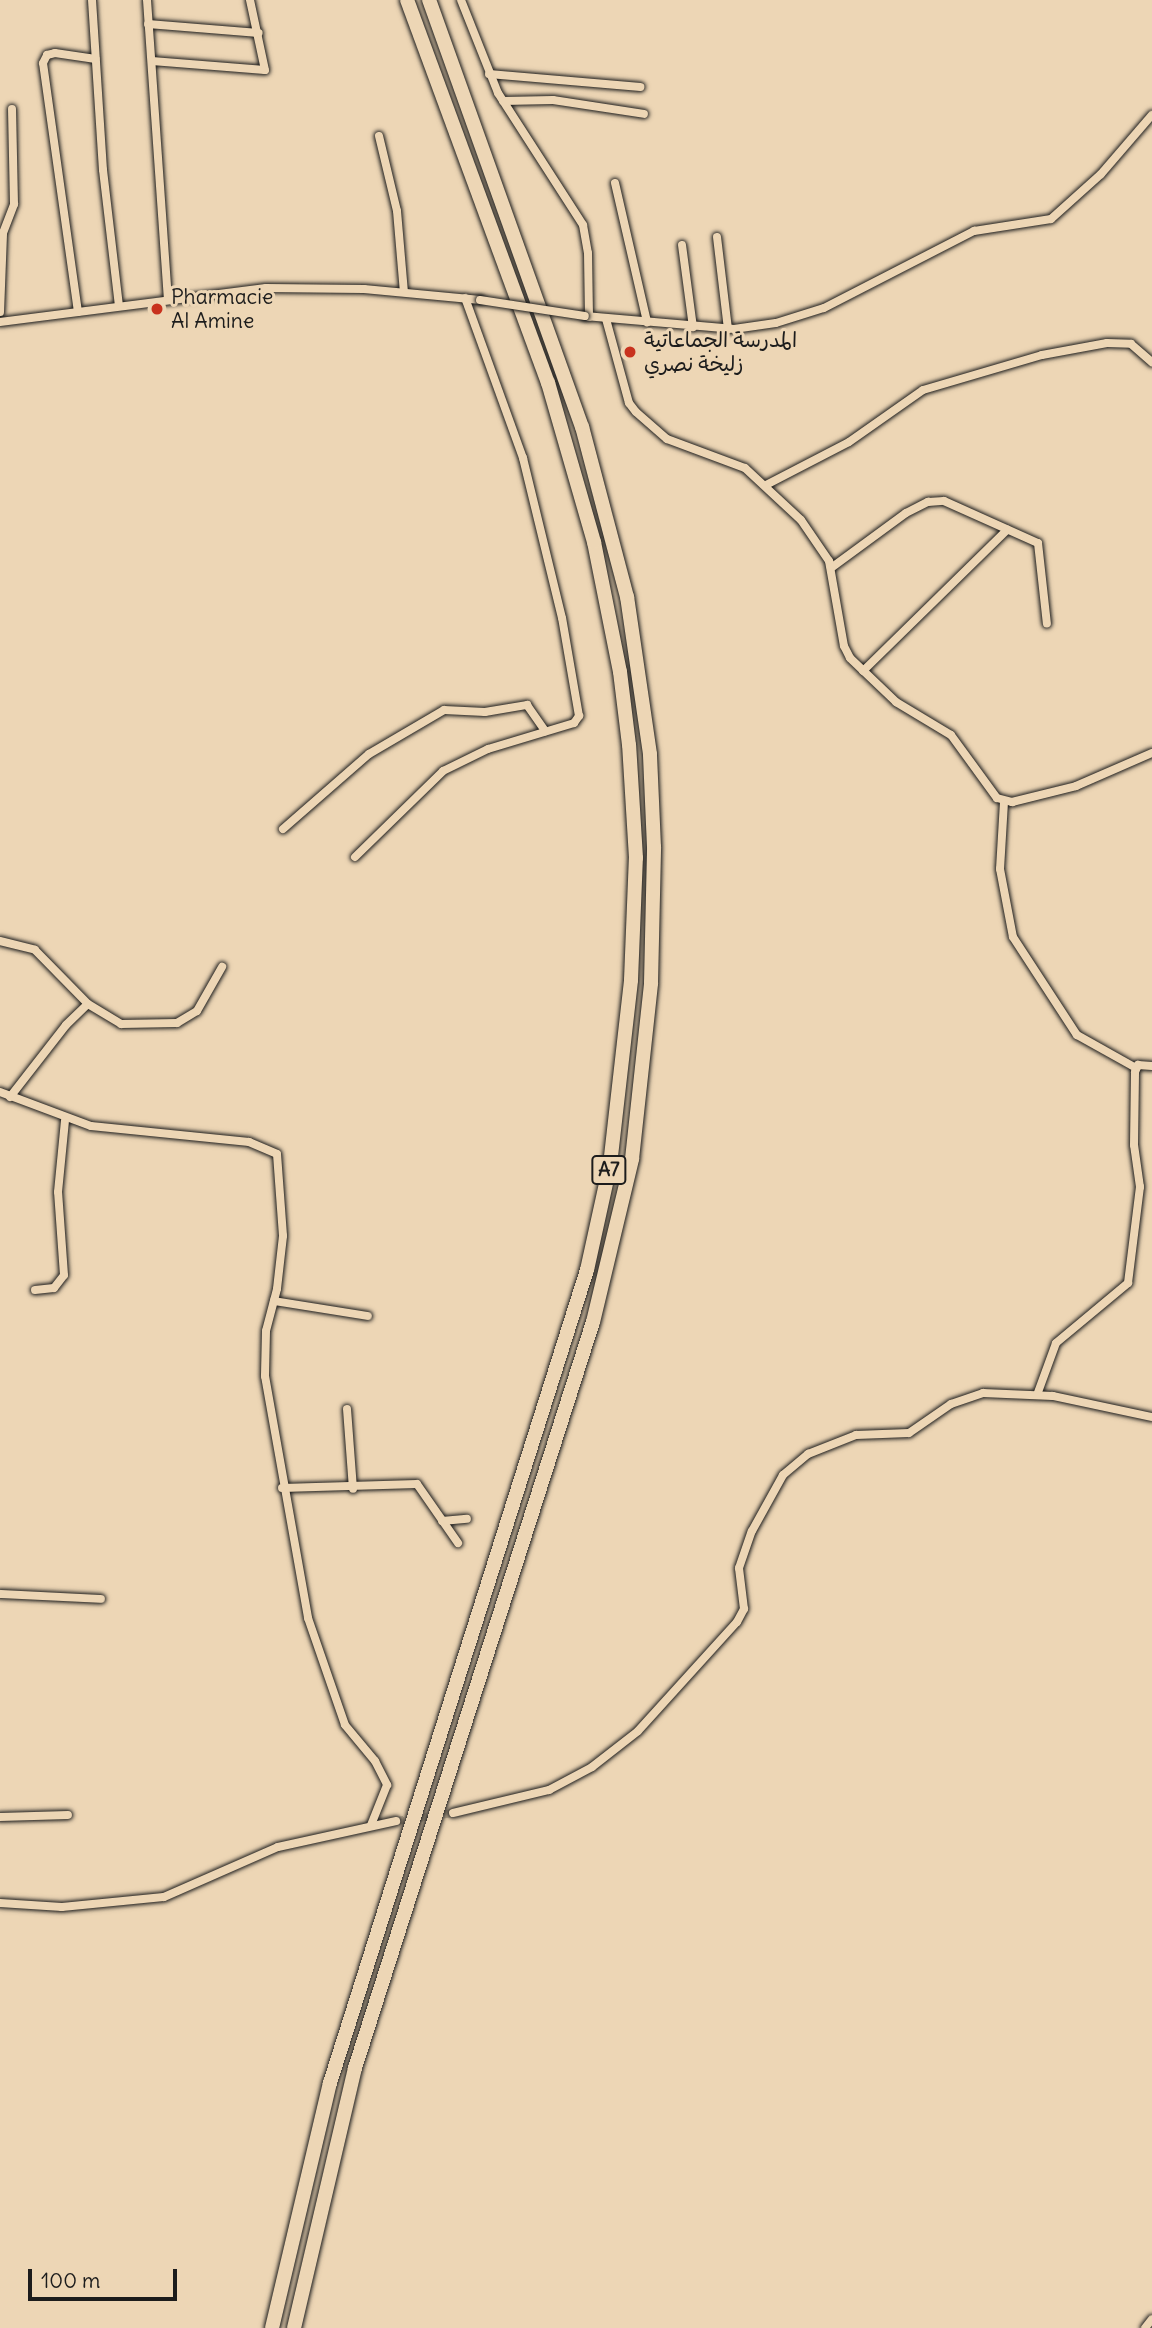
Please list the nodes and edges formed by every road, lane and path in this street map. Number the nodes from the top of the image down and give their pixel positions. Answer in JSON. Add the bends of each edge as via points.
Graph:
{"nodes":[{"id":1,"x":92,"y":0,"type":"edge"},
{"id":2,"x":147,"y":0,"type":"edge"},
{"id":3,"x":250,"y":0,"type":"edge"},
{"id":4,"x":407,"y":0,"type":"edge"},
{"id":5,"x":429,"y":0,"type":"edge"},
{"id":6,"x":461,"y":0,"type":"edge"},
{"id":7,"x":148,"y":24,"type":"junction"},
{"id":8,"x":259,"y":33,"type":"junction"},
{"id":9,"x":96,"y":59,"type":"junction"},
{"id":10,"x":152,"y":61,"type":"junction"},
{"id":11,"x":489,"y":74,"type":"junction"},
{"id":12,"x":640,"y":87,"type":"dead end"},
{"id":13,"x":503,"y":101,"type":"junction"},
{"id":14,"x":12,"y":109,"type":"dead end"},
{"id":15,"x":644,"y":114,"type":"dead end"},
{"id":16,"x":1152,"y":115,"type":"edge"},
{"id":17,"x":379,"y":136,"type":"dead end"},
{"id":18,"x":615,"y":183,"type":"dead end"},
{"id":19,"x":717,"y":237,"type":"dead end"},
{"id":20,"x":682,"y":245,"type":"dead end"},
{"id":21,"x":404,"y":292,"type":"junction"},
{"id":22,"x":466,"y":298,"type":"junction"},
{"id":23,"x":168,"y":299,"type":"junction"},
{"id":24,"x":119,"y":306,"type":"junction"},
{"id":25,"x":0,"y":312,"type":"edge"},
{"id":26,"x":78,"y":312,"type":"junction"},
{"id":27,"x":587,"y":317,"type":"junction"},
{"id":28,"x":606,"y":319,"type":"junction"},
{"id":29,"x":0,"y":322,"type":"edge"},
{"id":30,"x":647,"y":322,"type":"junction"},
{"id":31,"x":693,"y":327,"type":"junction"},
{"id":32,"x":728,"y":329,"type":"junction"},
{"id":33,"x":1152,"y":362,"type":"edge"},
{"id":34,"x":766,"y":485,"type":"junction"},
{"id":35,"x":1007,"y":530,"type":"junction"},
{"id":36,"x":831,"y":568,"type":"junction"},
{"id":37,"x":1047,"y":624,"type":"dead end"},
{"id":38,"x":863,"y":671,"type":"junction"},
{"id":39,"x":545,"y":731,"type":"junction"},
{"id":40,"x":1152,"y":753,"type":"edge"},
{"id":41,"x":1003,"y":802,"type":"junction"},
{"id":42,"x":283,"y":828,"type":"dead end"},
{"id":43,"x":355,"y":857,"type":"dead end"},
{"id":44,"x":0,"y":941,"type":"edge"},
{"id":45,"x":222,"y":967,"type":"dead end"},
{"id":46,"x":88,"y":1004,"type":"junction"},
{"id":47,"x":1152,"y":1066,"type":"edge"},
{"id":48,"x":1136,"y":1068,"type":"junction"},
{"id":49,"x":0,"y":1092,"type":"edge"},
{"id":50,"x":10,"y":1097,"type":"junction"},
{"id":51,"x":65,"y":1120,"type":"junction"},
{"id":52,"x":35,"y":1290,"type":"dead end"},
{"id":53,"x":274,"y":1301,"type":"junction"},
{"id":54,"x":368,"y":1315,"type":"dead end"},
{"id":55,"x":1037,"y":1395,"type":"junction"},
{"id":56,"x":347,"y":1409,"type":"dead end"},
{"id":57,"x":1152,"y":1417,"type":"edge"},
{"id":58,"x":282,"y":1488,"type":"junction"},
{"id":59,"x":353,"y":1489,"type":"junction"},
{"id":60,"x":467,"y":1519,"type":"dead end"},
{"id":61,"x":442,"y":1521,"type":"junction"},
{"id":62,"x":458,"y":1543,"type":"dead end"},
{"id":63,"x":0,"y":1594,"type":"edge"},
{"id":64,"x":101,"y":1600,"type":"dead end"},
{"id":65,"x":453,"y":1813,"type":"tunnel mouth"},
{"id":66,"x":68,"y":1815,"type":"dead end"},
{"id":67,"x":0,"y":1816,"type":"edge"},
{"id":68,"x":396,"y":1821,"type":"tunnel mouth"},
{"id":69,"x":371,"y":1825,"type":"junction"},
{"id":70,"x":0,"y":1903,"type":"edge"},
{"id":71,"x":1152,"y":2319,"type":"edge"},
{"id":72,"x":272,"y":2328,"type":"edge"},
{"id":73,"x":294,"y":2328,"type":"edge"},
{"id":74,"x":1145,"y":2328,"type":"edge"}],
"edges":[{"from":1,"to":9,"type":"street"},
{"from":2,"to":7,"type":"street"},
{"from":3,"to":8,"type":"street"},
{"from":4,"to":72,"type":"highway","number":"A7","via":[[548,383],[594,542],[620,672],[629,746],[636,858],[631,980],[610,1166],[587,1270],[330,2083]]},
{"from":5,"to":73,"type":"highway","number":"A7","via":[[582,427],[627,597],[650,754],[654,847],[651,983],[632,1158],[593,1322],[355,2068]]},
{"from":6,"to":11,"type":"street"},
{"from":7,"to":8,"type":"street"},
{"from":7,"to":10,"type":"street"},
{"from":8,"to":10,"type":"street","via":[[265,70]]},
{"from":9,"to":24,"type":"street"},
{"from":9,"to":26,"type":"street","via":[[55,53],[47,55],[43,63]]},
{"from":10,"to":23,"type":"street"},
{"from":11,"to":12,"type":"street"},
{"from":11,"to":13,"type":"street"},
{"from":13,"to":15,"type":"street","via":[[553,100]]},
{"from":13,"to":27,"type":"street","via":[[583,225],[588,253]]},
{"from":14,"to":25,"type":"street","via":[[14,204],[3,233]]},
{"from":16,"to":32,"type":"street","via":[[1101,174],[1051,219],[1031,226],[974,231],[824,308],[776,323]]},
{"from":17,"to":21,"type":"street","via":[[397,211]]},
{"from":18,"to":30,"type":"street"},
{"from":19,"to":32,"type":"street"},
{"from":20,"to":31,"type":"street"},
{"from":21,"to":22,"type":"street"},
{"from":21,"to":23,"type":"street","via":[[292,287]]},
{"from":22,"to":27,"type":"street","bridge":true},
{"from":22,"to":39,"type":"street","via":[[523,458],[577,692],[577,720]]},
{"from":23,"to":24,"type":"street"},
{"from":24,"to":26,"type":"street"},
{"from":26,"to":29,"type":"street"},
{"from":27,"to":28,"type":"street"},
{"from":28,"to":30,"type":"street"},
{"from":28,"to":34,"type":"street","via":[[629,403],[636,412],[667,439],[745,468]]},
{"from":30,"to":31,"type":"street"},
{"from":31,"to":32,"type":"street"},
{"from":33,"to":34,"type":"street","via":[[1131,344],[1107,342],[1042,355],[923,390],[849,442]]},
{"from":34,"to":36,"type":"street","via":[[801,520]]},
{"from":35,"to":36,"type":"street","via":[[944,501],[928,502]]},
{"from":35,"to":37,"type":"street","via":[[1039,546]]},
{"from":35,"to":38,"type":"street"},
{"from":36,"to":38,"type":"street","via":[[844,646]]},
{"from":38,"to":41,"type":"street","via":[[895,702],[951,736]]},
{"from":39,"to":42,"type":"street","via":[[527,705],[485,712],[444,710],[369,754]]},
{"from":39,"to":43,"type":"street","via":[[488,749],[443,771]]},
{"from":40,"to":41,"type":"street","via":[[1094,780]]},
{"from":41,"to":48,"type":"street","via":[[1000,869],[1013,937],[1077,1035]]},
{"from":44,"to":46,"type":"street","via":[[35,950]]},
{"from":45,"to":46,"type":"street","via":[[197,1011],[177,1023],[121,1024]]},
{"from":46,"to":50,"type":"street"},
{"from":47,"to":48,"type":"street"},
{"from":48,"to":55,"type":"street","via":[[1134,1145],[1140,1187],[1128,1283],[1056,1343]]},
{"from":49,"to":50,"type":"street"},
{"from":50,"to":51,"type":"street"},
{"from":51,"to":52,"type":"street","via":[[58,1192],[64,1275],[54,1288]]},
{"from":51,"to":53,"type":"street","via":[[134,1133],[270,1148],[281,1171],[283,1236]]},
{"from":53,"to":54,"type":"street"},
{"from":53,"to":58,"type":"street","via":[[263,1352]]},
{"from":55,"to":57,"type":"street"},
{"from":55,"to":65,"type":"street","via":[[968,1396],[909,1433],[842,1438],[800,1459],[773,1491],[742,1557],[744,1609],[699,1668],[638,1731],[592,1767],[549,1790]]},
{"from":56,"to":59,"type":"street"},
{"from":58,"to":59,"type":"street"},
{"from":58,"to":69,"type":"street","via":[[299,1587],[318,1652],[345,1725],[387,1785]]},
{"from":59,"to":61,"type":"street","via":[[417,1484]]},
{"from":60,"to":61,"type":"street"},
{"from":61,"to":62,"type":"street"},
{"from":63,"to":64,"type":"street"},
{"from":66,"to":67,"type":"street"},
{"from":68,"to":69,"type":"street"},
{"from":69,"to":70,"type":"street","via":[[278,1847],[164,1897],[62,1908]]},
{"from":71,"to":74,"type":"street"}]}
